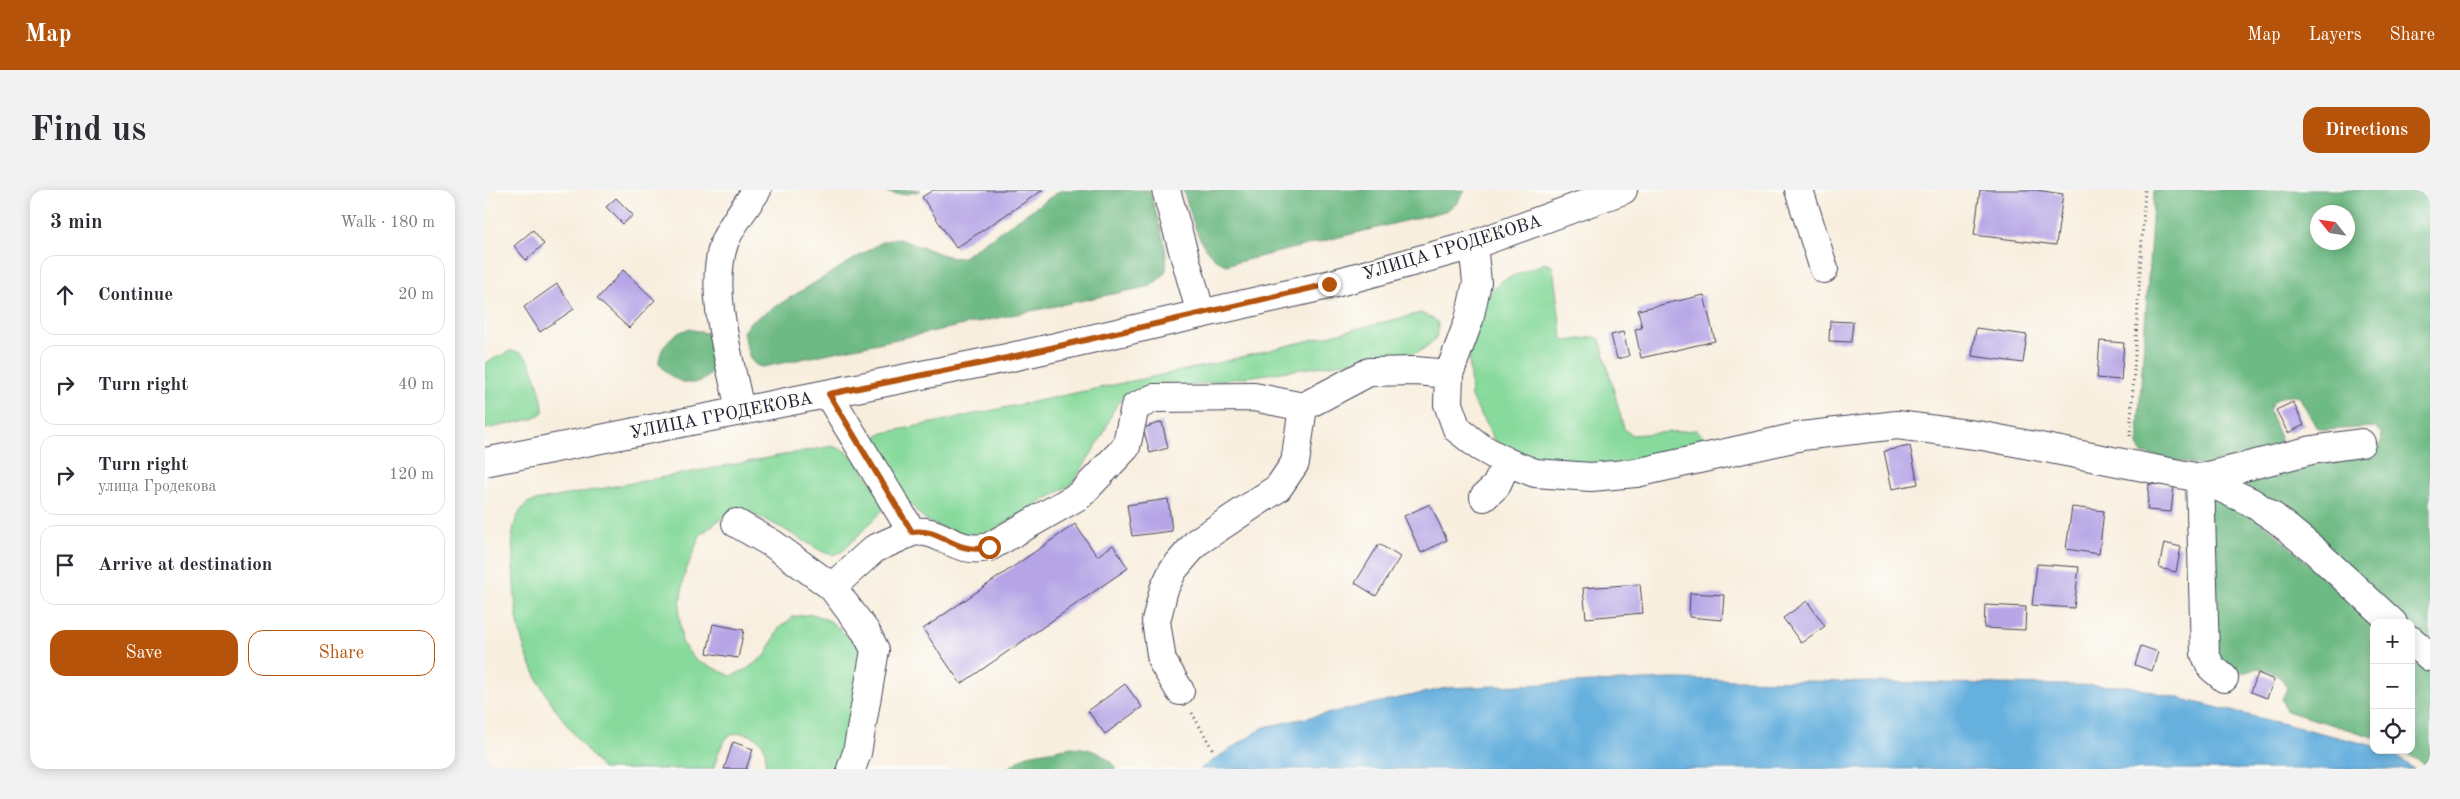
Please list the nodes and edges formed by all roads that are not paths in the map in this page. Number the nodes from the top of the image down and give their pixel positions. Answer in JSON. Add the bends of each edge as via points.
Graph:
{"nodes":[{"id":1,"x":757,"y":190,"type":"edge"},
{"id":2,"x":1167,"y":190,"type":"edge"},
{"id":3,"x":1623,"y":190,"type":"edge"},
{"id":4,"x":1799,"y":190,"type":"edge"},
{"id":5,"x":1473,"y":245,"type":"junction"},
{"id":6,"x":1824,"y":269,"type":"dead end"},
{"id":7,"x":1201,"y":314,"type":"junction"},
{"id":8,"x":1449,"y":374,"type":"junction"},
{"id":9,"x":829,"y":394,"type":"junction"},
{"id":10,"x":1303,"y":407,"type":"junction"},
{"id":11,"x":740,"y":410,"type":"junction"},
{"id":12,"x":2361,"y":443,"type":"dead end"},
{"id":13,"x":485,"y":462,"type":"edge"},
{"id":14,"x":1507,"y":462,"type":"junction"},
{"id":15,"x":2201,"y":478,"type":"junction"},
{"id":16,"x":1484,"y":497,"type":"dead end"},
{"id":17,"x":736,"y":523,"type":"dead end"},
{"id":18,"x":912,"y":532,"type":"junction"},
{"id":19,"x":832,"y":587,"type":"junction"},
{"id":20,"x":2389,"y":619,"type":"edge"},
{"id":21,"x":2415,"y":644,"type":"edge"},
{"id":22,"x":2430,"y":657,"type":"edge"},
{"id":23,"x":2224,"y":678,"type":"dead end"},
{"id":24,"x":1180,"y":691,"type":"road end"},
{"id":25,"x":851,"y":769,"type":"edge"}],
"edges":[{"from":1,"to":11,"type":"main road","via":[[725,241],[717,270],[719,301]]},
{"from":2,"to":7,"type":"main road"},
{"from":3,"to":5,"type":"main road","name":"УЛИЦА ГРОДЕКОВА"},
{"from":4,"to":6,"type":"main road"},
{"from":5,"to":7,"type":"main road","name":"УЛИЦА ГРОДЕКОВА"},
{"from":5,"to":8,"type":"main road","via":[[1477,282],[1469,320]]},
{"from":7,"to":9,"type":"main road","name":"УЛИЦА ГРОДЕКОВА"},
{"from":8,"to":10,"type":"main road","via":[[1369,372]]},
{"from":8,"to":14,"type":"main road","via":[[1447,404],[1457,429]]},
{"from":9,"to":11,"type":"main road","name":"УЛИЦА ГРОДЕКОВА"},
{"from":9,"to":18,"type":"main road"},
{"from":10,"to":18,"type":"main road","via":[[1254,397],[1154,398],[1135,407],[1126,447],[1079,494],[989,547],[963,548],[929,532]]},
{"from":10,"to":24,"type":"main road","via":[[1295,463],[1277,488],[1197,542],[1173,570],[1164,589],[1156,621],[1161,661]]},
{"from":11,"to":13,"type":"main road","name":"УЛИЦА ГРОДЕКОВА"},
{"from":12,"to":15,"type":"main road","via":[[2312,450]]},
{"from":14,"to":15,"type":"main road","via":[[1535,473],[1591,477],[1636,473],[1802,436],[1897,425],[1983,436]]},
{"from":14,"to":16,"type":"main road","via":[[1496,486]]},
{"from":15,"to":20,"type":"main road","via":[[2251,502],[2275,518]]},
{"from":15,"to":23,"type":"main road","via":[[2205,654],[2211,667]]},
{"from":17,"to":19,"type":"main road","via":[[773,544]]},
{"from":18,"to":19,"type":"main road","via":[[874,549]]},
{"from":19,"to":25,"type":"main road","via":[[866,632],[875,650],[857,753]]},
{"from":21,"to":22,"type":"main road"}]}
